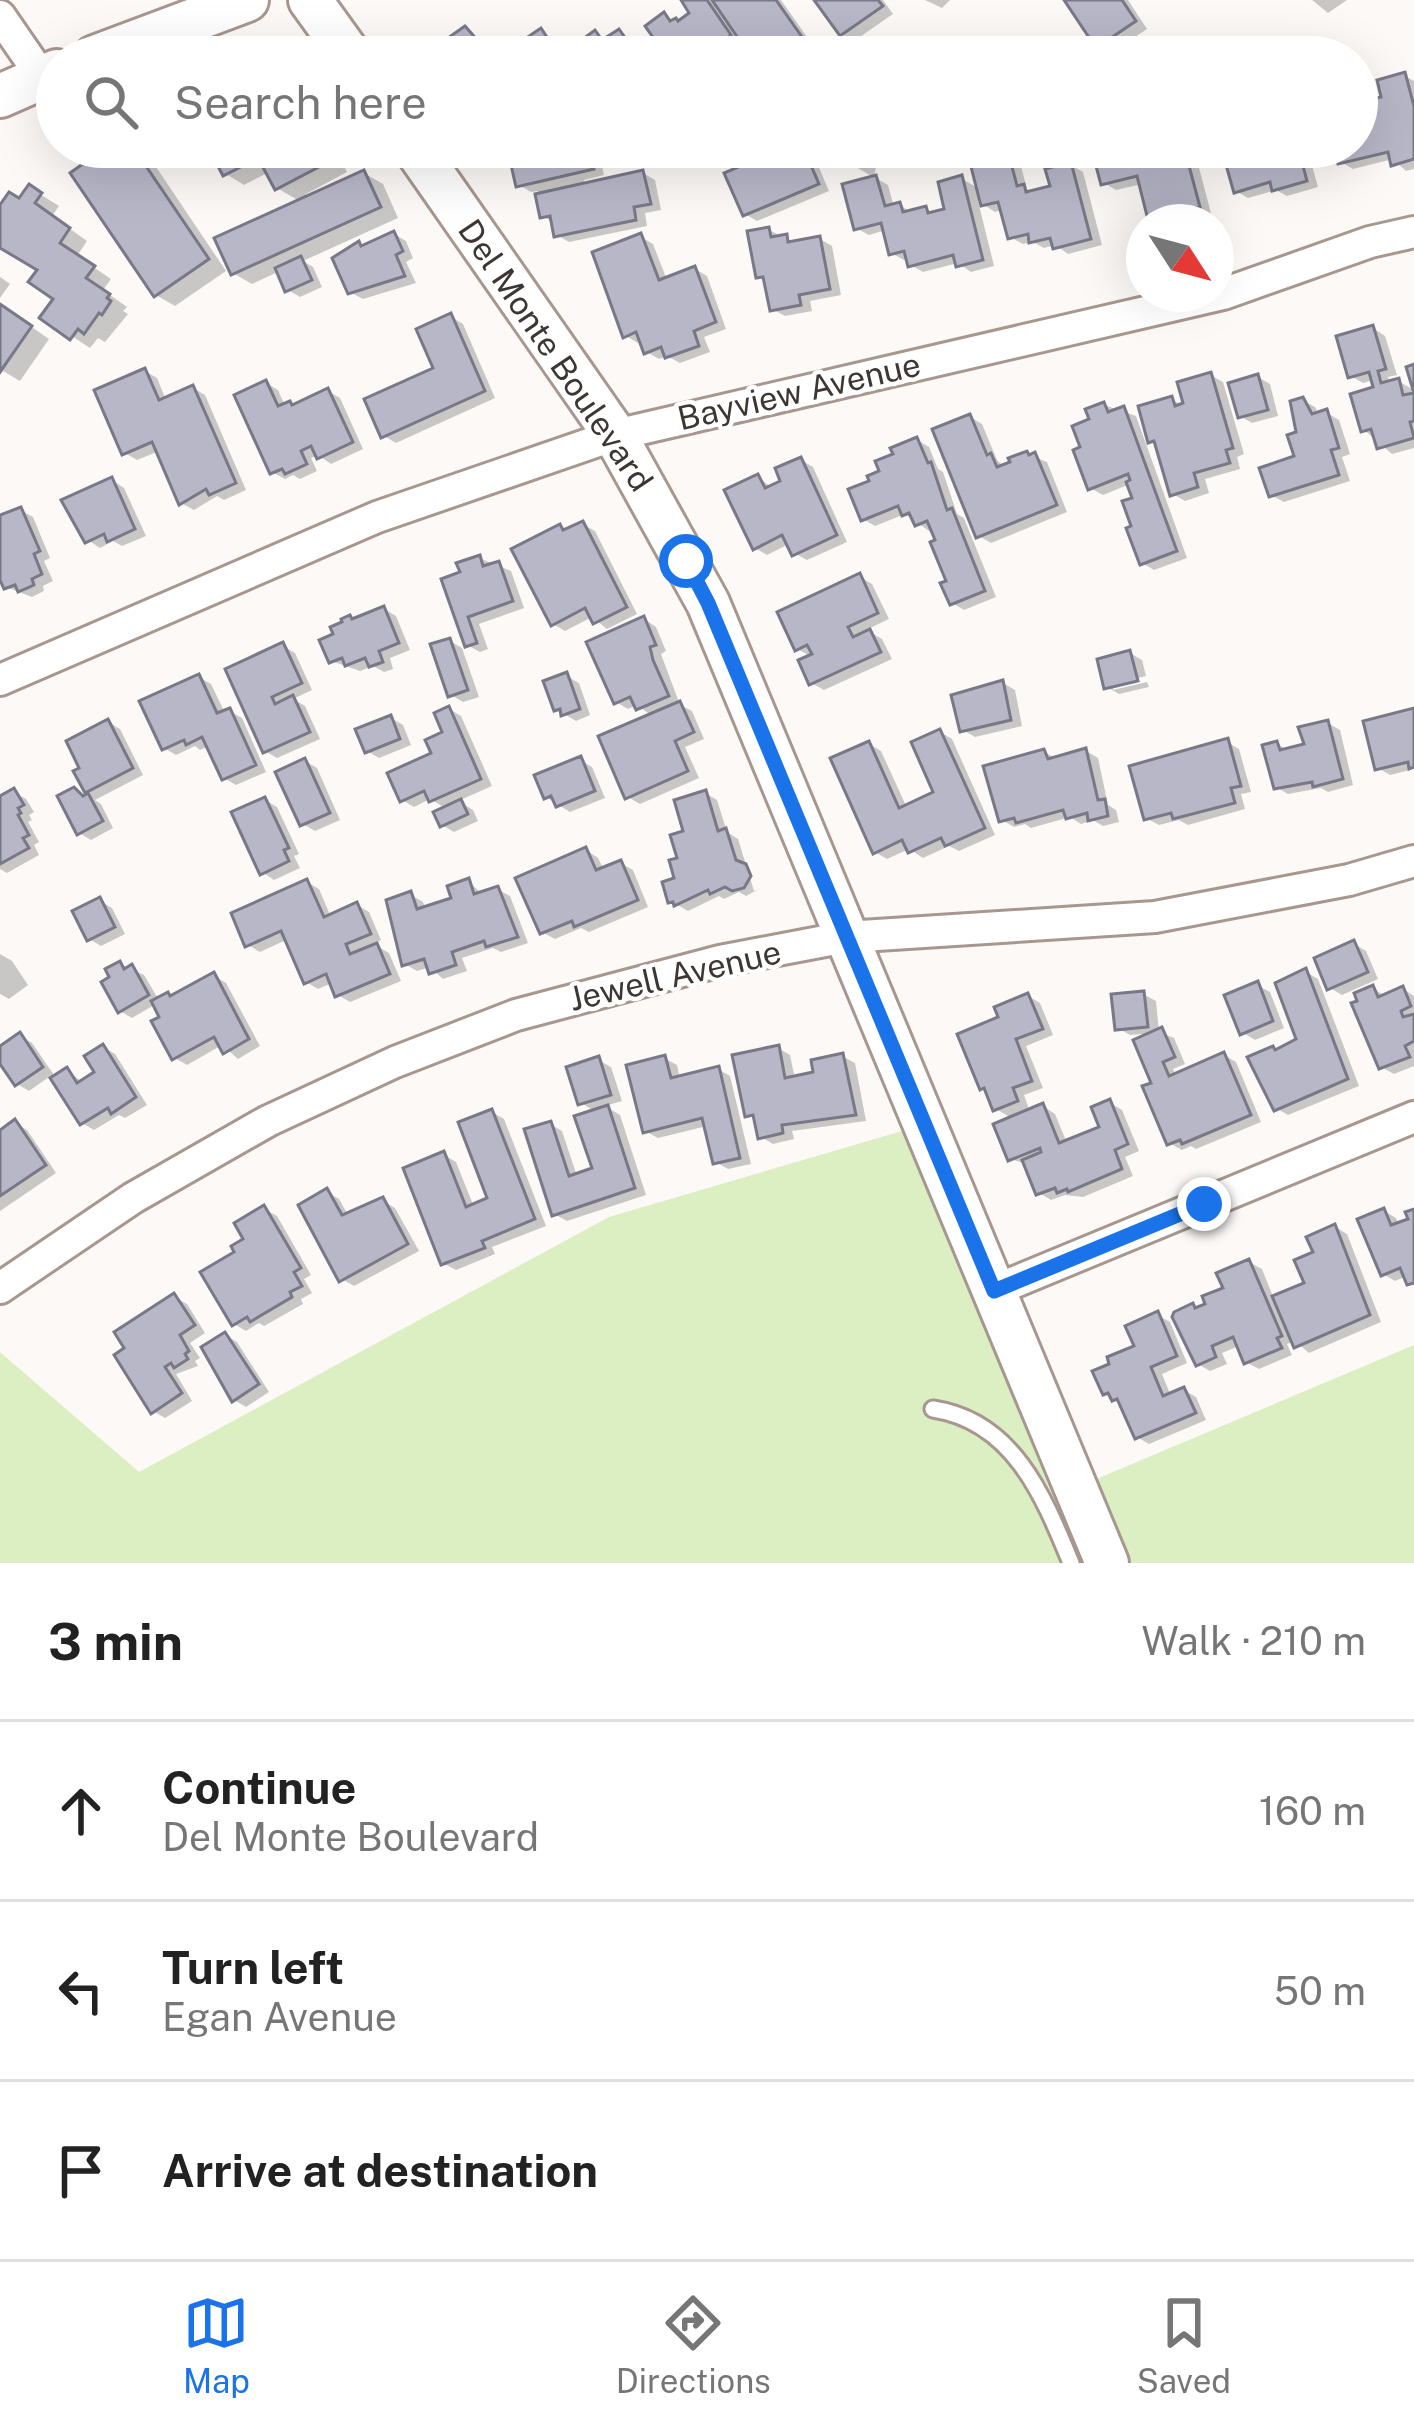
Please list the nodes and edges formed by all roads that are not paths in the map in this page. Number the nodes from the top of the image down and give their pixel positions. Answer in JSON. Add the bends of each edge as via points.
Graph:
{"nodes":[{"id":1,"x":247,"y":0,"type":"edge"},
{"id":2,"x":310,"y":0,"type":"edge"},
{"id":3,"x":0,"y":16,"type":"edge"},
{"id":4,"x":151,"y":36,"type":"edge"},
{"id":5,"x":336,"y":36,"type":"edge"},
{"id":6,"x":36,"y":58,"type":"edge"},
{"id":7,"x":36,"y":80,"type":"edge"},
{"id":8,"x":0,"y":95,"type":"edge"},
{"id":9,"x":429,"y":168,"type":"edge"},
{"id":10,"x":1414,"y":232,"type":"edge"},
{"id":11,"x":615,"y":435,"type":"junction"},
{"id":12,"x":0,"y":680,"type":"edge"},
{"id":13,"x":1414,"y":860,"type":"edge"},
{"id":14,"x":846,"y":937,"type":"junction"},
{"id":15,"x":1414,"y":1117,"type":"edge"},
{"id":16,"x":0,"y":1288,"type":"edge"},
{"id":17,"x":994,"y":1291,"type":"junction"},
{"id":18,"x":933,"y":1409,"type":"dead end"},
{"id":19,"x":1071,"y":1563,"type":"edge"},
{"id":20,"x":1107,"y":1563,"type":"edge"}],
"edges":[{"from":1,"to":4,"type":"street"},
{"from":2,"to":5,"type":"street"},
{"from":3,"to":6,"type":"street"},
{"from":7,"to":8,"type":"street"},
{"from":9,"to":11,"type":"street","name":"Del Monte Boulevard"},
{"from":10,"to":11,"type":"street","name":"Bayview Avenue","via":[[1223,294]]},
{"from":11,"to":12,"type":"street","name":"Bayview Avenue","via":[[377,517]]},
{"from":11,"to":14,"type":"street","name":"Del Monte Boulevard","via":[[708,603]]},
{"from":13,"to":14,"type":"street","name":"Jewell Avenue","via":[[1155,917]]},
{"from":14,"to":16,"type":"street","name":"Jewell Avenue","via":[[598,991],[395,1062],[203,1156]]},
{"from":14,"to":17,"type":"street","name":"Del Monte Boulevard"},
{"from":15,"to":17,"type":"street"},
{"from":17,"to":20,"type":"street","name":"Del Monte Boulevard"},
{"from":18,"to":19,"type":"lane","via":[[976,1421],[1013,1453]]}]}
